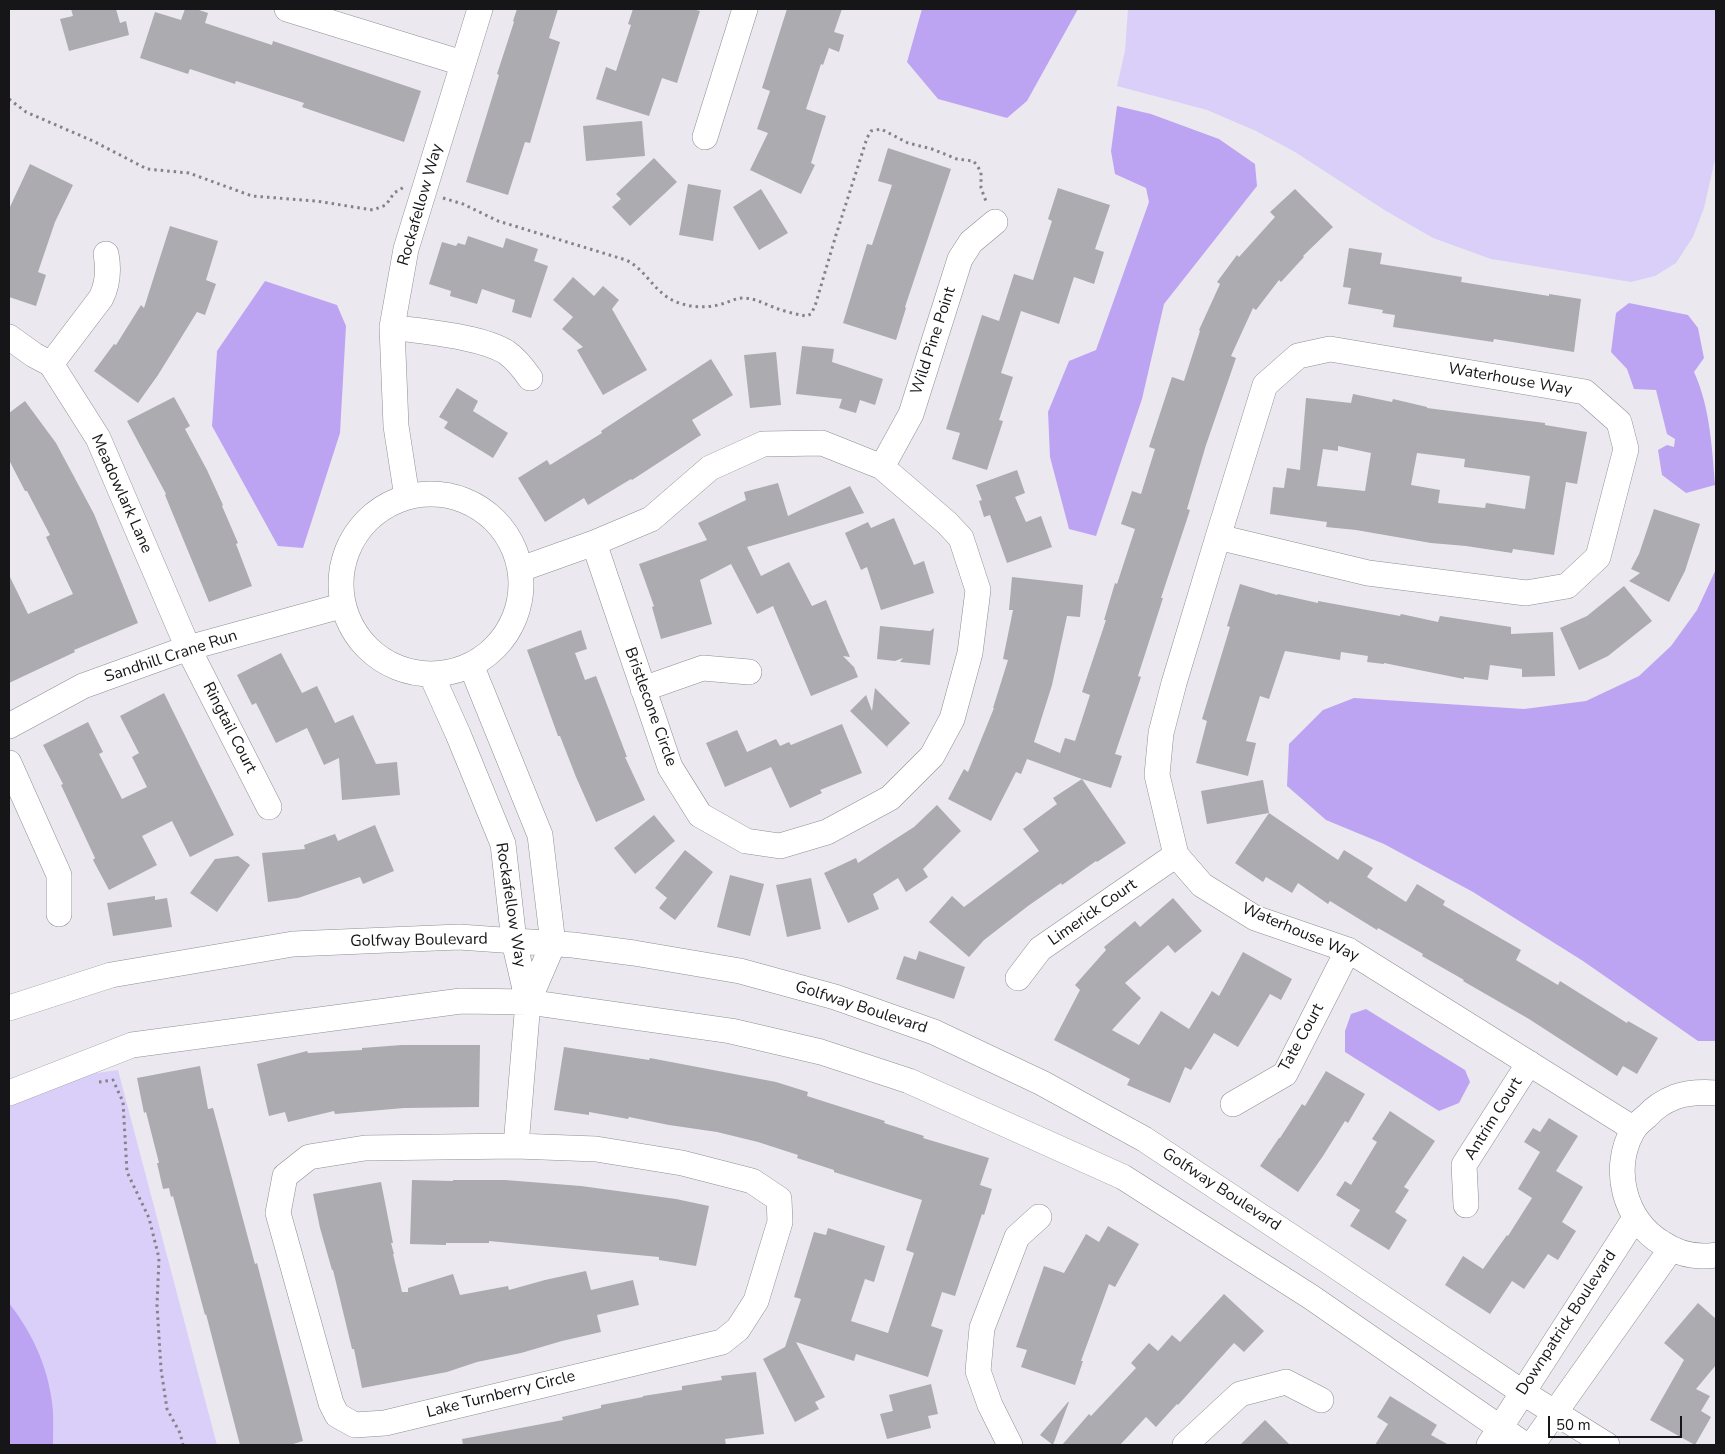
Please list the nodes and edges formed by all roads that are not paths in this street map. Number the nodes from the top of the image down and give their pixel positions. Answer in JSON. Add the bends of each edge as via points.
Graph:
{"nodes":[{"id":1,"x":287,"y":9,"type":"edge"},
{"id":2,"x":480,"y":9,"type":"edge"},
{"id":3,"x":745,"y":9,"type":"edge"},
{"id":4,"x":462,"y":63,"type":"junction"},
{"id":5,"x":705,"y":137,"type":"dead end"},
{"id":6,"x":995,"y":222,"type":"road end"},
{"id":7,"x":106,"y":254,"type":"dead end"},
{"id":8,"x":392,"y":327,"type":"junction"},
{"id":9,"x":9,"y":337,"type":"edge"},
{"id":10,"x":51,"y":364,"type":"junction"},
{"id":11,"x":530,"y":378,"type":"dead end"},
{"id":12,"x":882,"y":467,"type":"junction"},
{"id":13,"x":407,"y":496,"type":"junction"},
{"id":14,"x":1218,"y":537,"type":"junction"},
{"id":15,"x":594,"y":544,"type":"junction"},
{"id":16,"x":521,"y":569,"type":"junction"},
{"id":17,"x":341,"y":606,"type":"junction"},
{"id":18,"x":188,"y":648,"type":"junction"},
{"id":19,"x":471,"y":665,"type":"junction"},
{"id":20,"x":749,"y":672,"type":"dead end"},
{"id":21,"x":431,"y":674,"type":"junction"},
{"id":22,"x":643,"y":689,"type":"junction"},
{"id":23,"x":9,"y":726,"type":"edge"},
{"id":24,"x":9,"y":764,"type":"edge"},
{"id":25,"x":269,"y":807,"type":"dead end"},
{"id":26,"x":1176,"y":855,"type":"junction"},
{"id":27,"x":59,"y":914,"type":"dead end"},
{"id":28,"x":514,"y":941,"type":"junction"},
{"id":29,"x":553,"y":944,"type":"junction"},
{"id":30,"x":1348,"y":950,"type":"junction"},
{"id":31,"x":1018,"y":978,"type":"dead end"},
{"id":32,"x":528,"y":1002,"type":"junction"},
{"id":33,"x":9,"y":1008,"type":"edge"},
{"id":34,"x":1529,"y":1064,"type":"junction"},
{"id":35,"x":1716,"y":1093,"type":"edge"},
{"id":36,"x":9,"y":1094,"type":"edge"},
{"id":37,"x":1233,"y":1104,"type":"dead end"},
{"id":38,"x":1634,"y":1129,"type":"junction"},
{"id":39,"x":516,"y":1146,"type":"junction"},
{"id":40,"x":1466,"y":1205,"type":"dead end"},
{"id":41,"x":1039,"y":1217,"type":"dead end"},
{"id":42,"x":1635,"y":1218,"type":"junction"},
{"id":43,"x":1671,"y":1249,"type":"junction"},
{"id":44,"x":1716,"y":1255,"type":"edge"},
{"id":45,"x":1522,"y":1392,"type":"junction"},
{"id":46,"x":1321,"y":1400,"type":"dead end"},
{"id":47,"x":1556,"y":1412,"type":"junction"},
{"id":48,"x":1494,"y":1437,"type":"edge"},
{"id":49,"x":1010,"y":1445,"type":"edge"},
{"id":50,"x":1185,"y":1445,"type":"edge"},
{"id":51,"x":1525,"y":1445,"type":"edge"},
{"id":52,"x":1532,"y":1445,"type":"edge"},
{"id":53,"x":1607,"y":1445,"type":"edge"}],
"edges":[{"from":1,"to":4,"type":"street"},
{"from":2,"to":4,"type":"street","name":"Rockafellow Way"},
{"from":3,"to":5,"type":"street"},
{"from":4,"to":8,"type":"street","name":"Rockafellow Way","via":[[406,249]]},
{"from":6,"to":12,"type":"street","name":"Wild Pine Point","via":[[971,242],[960,259],[911,414]]},
{"from":7,"to":10,"type":"street","via":[[108,274],[105,291]]},
{"from":8,"to":11,"type":"street","via":[[465,338],[493,346],[515,359]]},
{"from":8,"to":13,"type":"street","name":"Rockafellow Way","via":[[396,426]]},
{"from":9,"to":10,"type":"street","name":"Meadowlark Lane"},
{"from":10,"to":18,"type":"street","name":"Meadowlark Lane","via":[[98,438]]},
{"from":12,"to":15,"type":"street","name":"Bristlecone Circle","via":[[822,443],[764,444],[710,468],[651,519]]},
{"from":12,"to":22,"type":"street","name":"Bristlecone Circle","via":[[961,538],[978,590],[970,653],[952,719],[932,756],[890,798],[818,835],[780,846],[746,841],[700,815],[670,767]]},
{"from":13,"to":16,"type":"street","via":[[457,497],[480,508],[499,524],[513,545]]},
{"from":13,"to":17,"type":"street","via":[[383,507],[364,524],[349,545],[342,570]]},
{"from":14,"to":14,"type":"street","name":"Waterhouse Way","via":[[1265,385],[1298,356],[1330,349],[1585,392],[1619,422],[1626,449],[1598,557],[1567,586],[1526,593],[1368,573]]},
{"from":14,"to":26,"type":"street","name":"Waterhouse Way","via":[[1161,733],[1156,775]]},
{"from":15,"to":16,"type":"street","name":"Bristlecone Circle"},
{"from":15,"to":22,"type":"street","name":"Bristlecone Circle"},
{"from":16,"to":19,"type":"street","via":[[522,591],[508,632],[494,649]]},
{"from":17,"to":18,"type":"street","name":"Sandhill Crane Run"},
{"from":17,"to":21,"type":"street","via":[[363,642],[382,659],[406,670]]},
{"from":18,"to":23,"type":"street","name":"Sandhill Crane Run","via":[[83,686]]},
{"from":18,"to":25,"type":"street","name":"Ringtail Court"},
{"from":19,"to":21,"type":"street"},
{"from":19,"to":29,"type":"street","via":[[540,835]]},
{"from":20,"to":22,"type":"street","via":[[703,668]]},
{"from":21,"to":28,"type":"street","name":"Rockafellow Way","via":[[503,844]]},
{"from":24,"to":27,"type":"street","via":[[59,874]]},
{"from":26,"to":30,"type":"street","name":"Waterhouse Way","via":[[1202,885],[1254,918]]},
{"from":26,"to":31,"type":"street","name":"Limerick Court","via":[[1040,949]]},
{"from":28,"to":29,"type":"street","name":"Golfway Boulevard"},
{"from":28,"to":32,"type":"street","name":"Rockafellow Way"},
{"from":28,"to":33,"type":"street","name":"Golfway Boulevard","via":[[460,937],[293,944],[110,975]]},
{"from":29,"to":32,"type":"street","name":"Rockafellow Way"},
{"from":29,"to":45,"type":"street","name":"Golfway Boulevard","via":[[634,952],[740,971],[835,996],[934,1032],[1042,1083],[1144,1139]]},
{"from":30,"to":34,"type":"street","name":"Waterhouse Way"},
{"from":30,"to":37,"type":"street","name":"Tate Court","via":[[1284,1074]]},
{"from":32,"to":36,"type":"street","via":[[461,1001],[132,1045]]},
{"from":32,"to":39,"type":"street"},
{"from":32,"to":48,"type":"street","via":[[730,1031],[821,1052],[910,1081],[1123,1177],[1311,1297]]},
{"from":34,"to":38,"type":"street","name":"Waterhouse Way"},
{"from":34,"to":40,"type":"street","name":"Antrim Court","via":[[1464,1165]]},
{"from":35,"to":38,"type":"street","via":[[1697,1092],[1674,1097],[1654,1109]]},
{"from":38,"to":42,"type":"street","via":[[1622,1171],[1625,1196]]},
{"from":39,"to":39,"type":"street","name":"Lake Turnberry Circle","via":[[365,1148],[309,1157],[285,1176],[278,1213],[336,1415],[355,1425],[386,1423],[722,1342],[738,1329],[756,1301],[780,1222],[779,1199],[752,1181],[682,1163],[596,1149]]},
{"from":41,"to":49,"type":"street","via":[[1017,1237],[982,1328],[978,1371]]},
{"from":42,"to":43,"type":"street","via":[[1650,1236]]},
{"from":42,"to":45,"type":"street","name":"Downpatrick Boulevard"},
{"from":43,"to":44,"type":"street","via":[[1689,1255]]},
{"from":43,"to":47,"type":"street"},
{"from":45,"to":47,"type":"street","name":"Golfway Boulevard"},
{"from":45,"to":48,"type":"street","name":"Downpatrick Boulevard"},
{"from":46,"to":50,"type":"street","via":[[1286,1382],[1240,1394]]},
{"from":47,"to":52,"type":"street"},
{"from":47,"to":53,"type":"street","name":"Golfway Boulevard"},
{"from":48,"to":51,"type":"street"}]}
